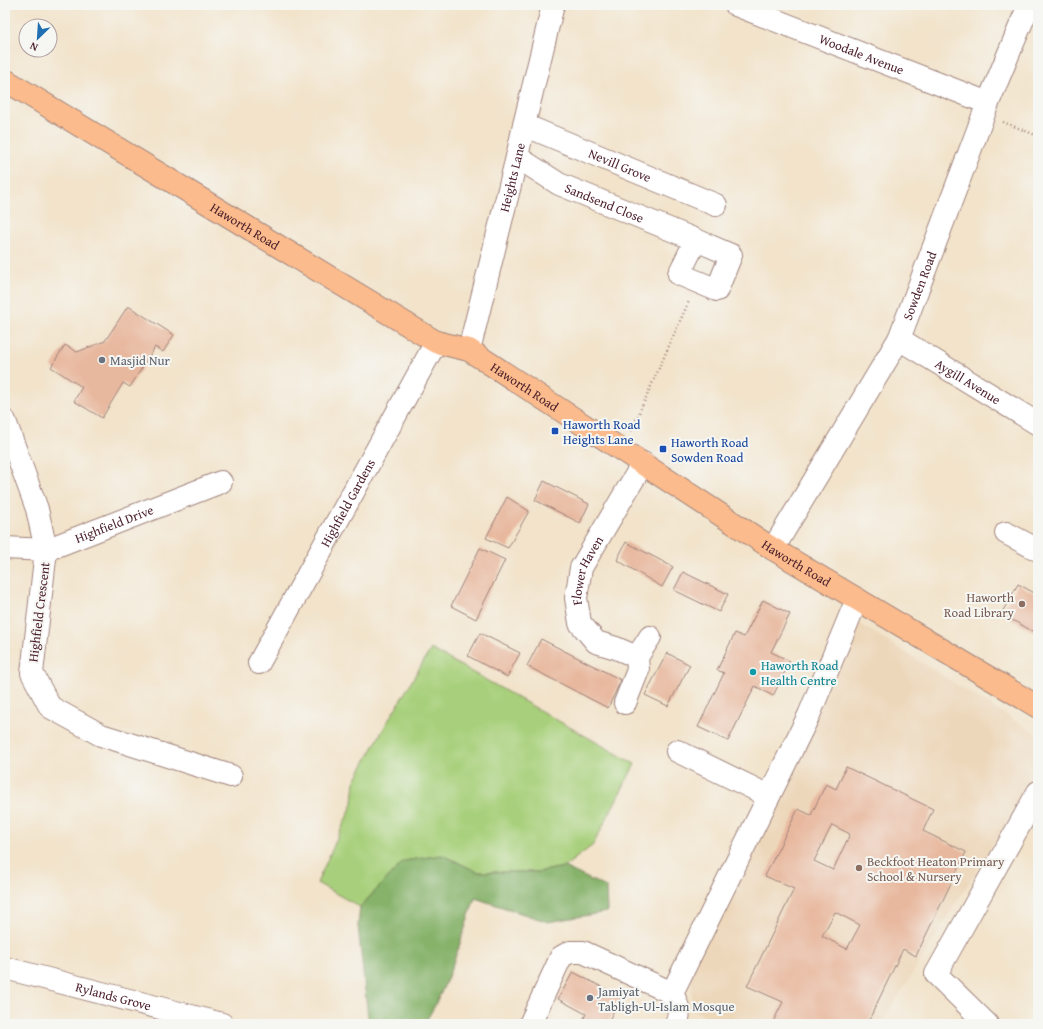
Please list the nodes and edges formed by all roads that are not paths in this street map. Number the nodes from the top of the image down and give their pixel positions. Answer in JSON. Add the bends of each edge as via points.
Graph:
{"nodes":[{"id":1,"x":553,"y":5,"type":"edge"},
{"id":2,"x":736,"y":5,"type":"edge"},
{"id":3,"x":1029,"y":5,"type":"edge"},
{"id":4,"x":5,"y":80,"type":"edge"},
{"id":5,"x":986,"y":109,"type":"junction"},
{"id":6,"x":524,"y":125,"type":"junction"},
{"id":7,"x":517,"y":157,"type":"junction"},
{"id":8,"x":716,"y":205,"type":"dead end"},
{"id":9,"x":696,"y":240,"type":"junction"},
{"id":10,"x":899,"y":339,"type":"junction"},
{"id":11,"x":436,"y":342,"type":"junction"},
{"id":12,"x":469,"y":350,"type":"junction"},
{"id":13,"x":5,"y":421,"type":"edge"},
{"id":14,"x":1038,"y":424,"type":"edge"},
{"id":15,"x":643,"y":463,"type":"junction"},
{"id":16,"x":221,"y":482,"type":"dead end"},
{"id":17,"x":1006,"y":533,"type":"dead end"},
{"id":18,"x":5,"y":548,"type":"edge"},
{"id":19,"x":773,"y":549,"type":"junction"},
{"id":20,"x":46,"y":550,"type":"junction"},
{"id":21,"x":1037,"y":556,"type":"edge"},
{"id":22,"x":857,"y":599,"type":"junction"},
{"id":23,"x":650,"y":637,"type":"dead end"},
{"id":24,"x":637,"y":657,"type":"junction"},
{"id":25,"x":259,"y":663,"type":"dead end"},
{"id":26,"x":625,"y":703,"type":"dead end"},
{"id":27,"x":1038,"y":706,"type":"edge"},
{"id":28,"x":677,"y":752,"type":"dead end"},
{"id":29,"x":231,"y":776,"type":"dead end"},
{"id":30,"x":1038,"y":792,"type":"edge"},
{"id":31,"x":769,"y":796,"type":"junction"},
{"id":32,"x":5,"y":968,"type":"edge"},
{"id":33,"x":672,"y":993,"type":"junction"},
{"id":34,"x":222,"y":1024,"type":"edge"},
{"id":35,"x":530,"y":1024,"type":"edge"},
{"id":36,"x":676,"y":1024,"type":"edge"},
{"id":37,"x":987,"y":1024,"type":"edge"}],
"edges":[{"from":1,"to":6,"type":"street","name":"Heights Lane"},
{"from":2,"to":5,"type":"street","name":"Woodale Avenue"},
{"from":3,"to":5,"type":"street","name":"Sowden Road"},
{"from":4,"to":11,"type":"main road","name":"Haworth Road"},
{"from":5,"to":10,"type":"street","name":"Sowden Road"},
{"from":6,"to":7,"type":"street","name":"Heights Lane"},
{"from":6,"to":8,"type":"street","name":"Nevill Grove"},
{"from":7,"to":9,"type":"street","name":"Sandsend Close","via":[[559,184]]},
{"from":7,"to":12,"type":"street","name":"Heights Lane"},
{"from":9,"to":9,"type":"street","name":"Sandsend Close","via":[[731,255],[717,290],[680,274]]},
{"from":10,"to":14,"type":"street","name":"Aygill Avenue"},
{"from":10,"to":19,"type":"street","name":"Sowden Road"},
{"from":11,"to":12,"type":"main road","name":"Haworth Road"},
{"from":11,"to":25,"type":"street","name":"Highfield Gardens"},
{"from":12,"to":15,"type":"main road","name":"Haworth Road"},
{"from":13,"to":20,"type":"street","name":"Highfield Crescent","via":[[37,509]]},
{"from":15,"to":19,"type":"main road","name":"Haworth Road"},
{"from":15,"to":24,"type":"street","name":"Flower Haven","via":[[581,568],[576,598],[580,622],[596,642]]},
{"from":16,"to":20,"type":"street","name":"Highfield Drive"},
{"from":17,"to":21,"type":"street"},
{"from":18,"to":20,"type":"street","name":"Highfield Drive"},
{"from":19,"to":22,"type":"main road","name":"Haworth Road"},
{"from":20,"to":29,"type":"street","name":"Highfield Crescent","via":[[32,673],[50,707],[101,735]]},
{"from":22,"to":27,"type":"main road","name":"Haworth Road"},
{"from":22,"to":31,"type":"street","via":[[809,715]]},
{"from":23,"to":24,"type":"street"},
{"from":24,"to":26,"type":"street","via":[[638,670]]},
{"from":28,"to":31,"type":"street"},
{"from":30,"to":37,"type":"street","via":[[936,974]]},
{"from":31,"to":33,"type":"street"},
{"from":32,"to":34,"type":"street","name":"Rylands Grove"},
{"from":33,"to":35,"type":"street","via":[[583,952],[570,952],[561,957]]},
{"from":33,"to":36,"type":"street","via":[[679,1006]]}]}
